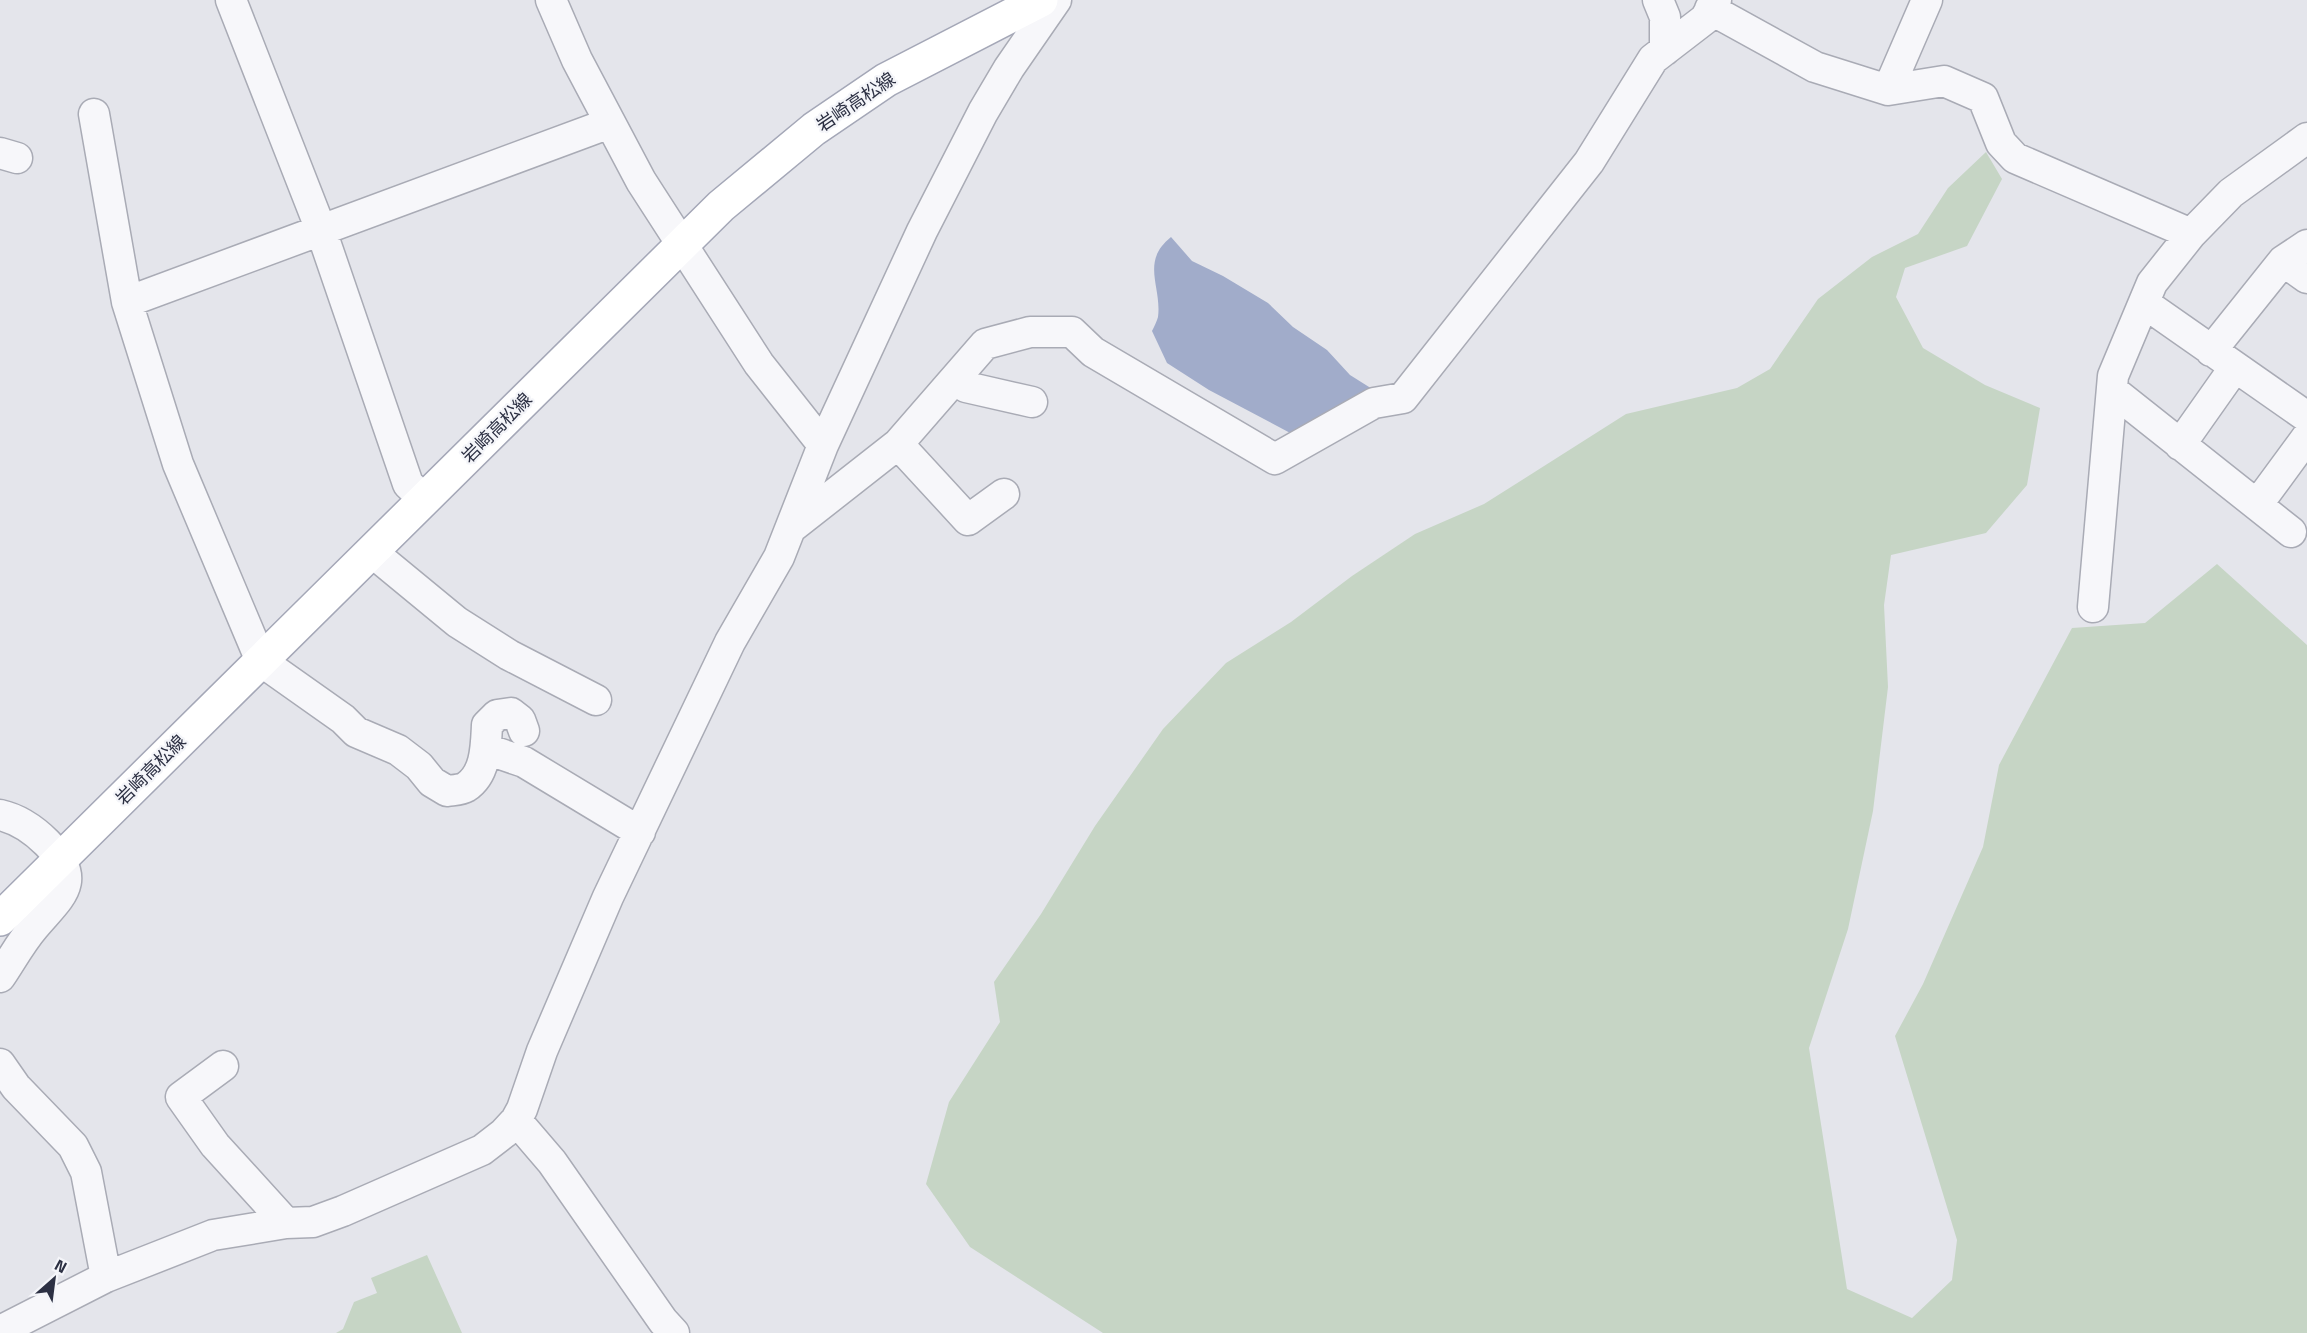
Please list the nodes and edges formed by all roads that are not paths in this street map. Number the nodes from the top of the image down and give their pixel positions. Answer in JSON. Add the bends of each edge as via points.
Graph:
{"nodes":[{"id":1,"x":231,"y":0,"type":"edge"},
{"id":2,"x":551,"y":0,"type":"edge"},
{"id":3,"x":1041,"y":0,"type":"edge"},
{"id":4,"x":1056,"y":0,"type":"edge"},
{"id":5,"x":1658,"y":0,"type":"edge"},
{"id":6,"x":1927,"y":0,"type":"edge"},
{"id":7,"x":1713,"y":5,"type":"edge"},
{"id":8,"x":1665,"y":50,"type":"junction"},
{"id":9,"x":1888,"y":90,"type":"junction"},
{"id":10,"x":93,"y":114,"type":"dead end"},
{"id":11,"x":610,"y":123,"type":"junction"},
{"id":12,"x":2307,"y":138,"type":"edge"},
{"id":13,"x":321,"y":230,"type":"junction"},
{"id":14,"x":2191,"y":234,"type":"junction"},
{"id":15,"x":682,"y":245,"type":"junction"},
{"id":16,"x":2299,"y":261,"type":"edge"},
{"id":17,"x":127,"y":302,"type":"junction"},
{"id":18,"x":2144,"y":303,"type":"junction"},
{"id":19,"x":2211,"y":351,"type":"junction"},
{"id":20,"x":2235,"y":368,"type":"junction"},
{"id":21,"x":955,"y":379,"type":"junction"},
{"id":22,"x":2112,"y":390,"type":"junction"},
{"id":23,"x":1032,"y":402,"type":"dead end"},
{"id":24,"x":2307,"y":417,"type":"edge"},
{"id":25,"x":2307,"y":437,"type":"edge"},
{"id":26,"x":898,"y":444,"type":"junction"},
{"id":27,"x":2180,"y":444,"type":"junction"},
{"id":28,"x":824,"y":445,"type":"junction"},
{"id":29,"x":1004,"y":494,"type":"dead end"},
{"id":30,"x":425,"y":500,"type":"junction"},
{"id":31,"x":2257,"y":505,"type":"junction"},
{"id":32,"x":792,"y":528,"type":"junction"},
{"id":33,"x":2291,"y":532,"type":"dead end"},
{"id":34,"x":372,"y":552,"type":"junction"},
{"id":35,"x":2093,"y":607,"type":"dead end"},
{"id":36,"x":261,"y":661,"type":"junction"},
{"id":37,"x":596,"y":700,"type":"dead end"},
{"id":38,"x":524,"y":731,"type":"dead end"},
{"id":39,"x":486,"y":749,"type":"junction"},
{"id":40,"x":0,"y":816,"type":"edge"},
{"id":41,"x":640,"y":832,"type":"junction"},
{"id":42,"x":62,"y":858,"type":"junction"},
{"id":43,"x":0,"y":919,"type":"edge"},
{"id":44,"x":0,"y":977,"type":"edge"},
{"id":45,"x":0,"y":1064,"type":"edge"},
{"id":46,"x":223,"y":1066,"type":"dead end"},
{"id":47,"x":516,"y":1120,"type":"junction"},
{"id":48,"x":286,"y":1223,"type":"junction"},
{"id":49,"x":106,"y":1277,"type":"junction"},
{"id":50,"x":0,"y":1331,"type":"edge"},
{"id":51,"x":674,"y":1333,"type":"edge"}],
"edges":[{"from":1,"to":13,"type":"street"},
{"from":2,"to":11,"type":"street","via":[[576,60]]},
{"from":3,"to":15,"type":"main road","name":"岩崎高松線","via":[[886,80],[806,136],[721,206]]},
{"from":4,"to":28,"type":"street","via":[[1009,68],[972,132]]},
{"from":5,"to":8,"type":"street","via":[[1665,17]]},
{"from":6,"to":9,"type":"street"},
{"from":7,"to":8,"type":"street","via":[[1705,19]]},
{"from":7,"to":9,"type":"street","via":[[1815,67]]},
{"from":8,"to":21,"type":"street","via":[[1653,59],[1589,162],[1403,398],[1374,403],[1275,459],[1094,352],[1072,332],[1030,332],[985,344]]},
{"from":9,"to":14,"type":"street","via":[[1944,81],[1983,98],[2001,143],[2015,158]]},
{"from":10,"to":17,"type":"street"},
{"from":11,"to":13,"type":"street"},
{"from":11,"to":15,"type":"street"},
{"from":12,"to":14,"type":"street","via":[[2231,194]]},
{"from":13,"to":17,"type":"street"},
{"from":13,"to":30,"type":"street","via":[[408,484]]},
{"from":14,"to":18,"type":"street","via":[[2152,284]]},
{"from":15,"to":28,"type":"street","via":[[759,364]]},
{"from":15,"to":30,"type":"main road","name":"岩崎高松線"},
{"from":16,"to":19,"type":"street"},
{"from":17,"to":36,"type":"street","via":[[178,464]]},
{"from":18,"to":19,"type":"street"},
{"from":18,"to":22,"type":"street","via":[[2113,376]]},
{"from":19,"to":20,"type":"street"},
{"from":20,"to":24,"type":"street"},
{"from":20,"to":27,"type":"street"},
{"from":21,"to":23,"type":"street","via":[[966,387]]},
{"from":21,"to":26,"type":"street"},
{"from":22,"to":27,"type":"street"},
{"from":22,"to":35,"type":"street"},
{"from":25,"to":31,"type":"street"},
{"from":26,"to":29,"type":"street","via":[[968,520]]},
{"from":26,"to":32,"type":"street"},
{"from":27,"to":31,"type":"street"},
{"from":28,"to":32,"type":"street"},
{"from":30,"to":34,"type":"main road","name":"岩崎高松線"},
{"from":31,"to":33,"type":"street"},
{"from":32,"to":41,"type":"street","via":[[730,642]]},
{"from":34,"to":36,"type":"main road","name":"岩崎高松線"},
{"from":34,"to":37,"type":"street","via":[[457,622],[509,655]]},
{"from":36,"to":39,"type":"street","via":[[356,732],[398,750],[447,791],[465,788],[478,775]]},
{"from":36,"to":42,"type":"main road","name":"岩崎高松線"},
{"from":38,"to":39,"type":"street","via":[[520,720],[511,713],[497,715],[487,725]]},
{"from":39,"to":41,"type":"street","via":[[524,762]]},
{"from":40,"to":42,"type":"street","via":[[14,818]]},
{"from":41,"to":47,"type":"street","via":[[594,930]]},
{"from":42,"to":43,"type":"main road","name":"岩崎高松線"},
{"from":42,"to":44,"type":"street","via":[[67,880],[61,898],[32,929]]},
{"from":45,"to":49,"type":"street","via":[[16,1087],[73,1146],[86,1172]]},
{"from":46,"to":48,"type":"street","via":[[181,1097],[214,1145]]},
{"from":47,"to":48,"type":"street","via":[[482,1150],[438,1171],[313,1222]]},
{"from":47,"to":51,"type":"street","via":[[552,1162]]},
{"from":48,"to":49,"type":"street","via":[[213,1235]]},
{"from":49,"to":50,"type":"street"}]}
